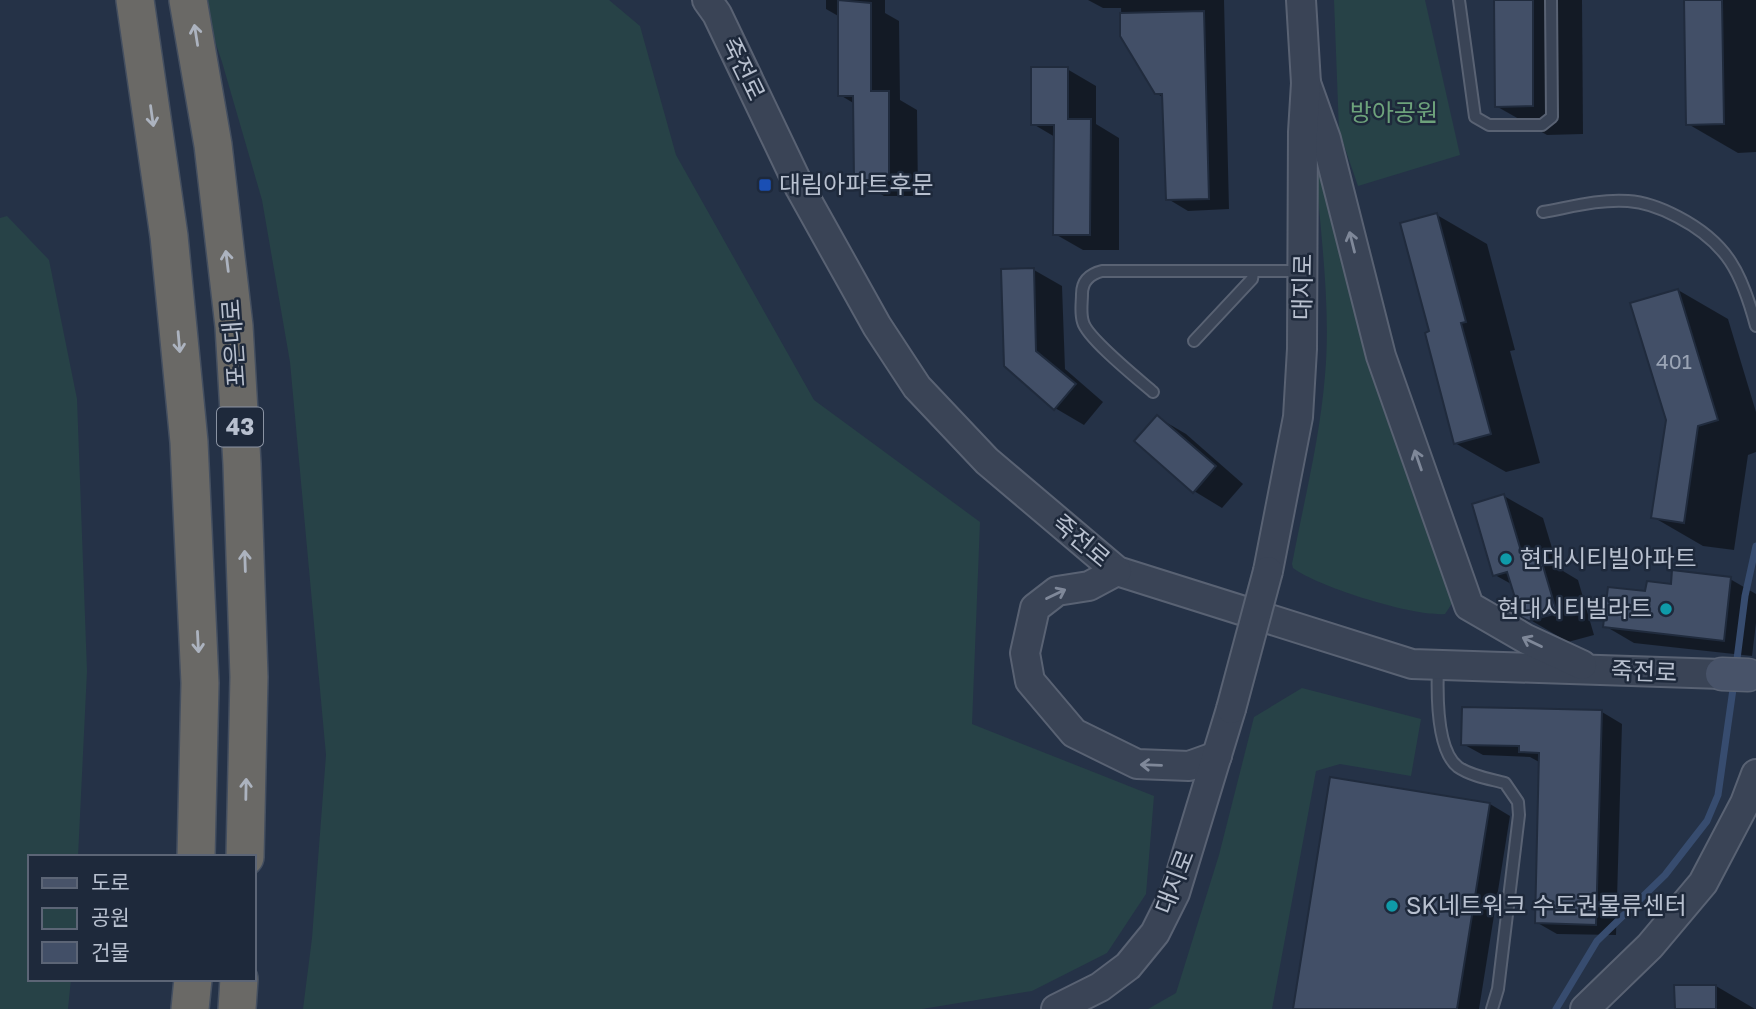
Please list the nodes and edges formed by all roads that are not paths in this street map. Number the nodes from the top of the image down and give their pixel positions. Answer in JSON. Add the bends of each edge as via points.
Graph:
{"nodes":[{"id":1,"x":135,"y":0,"type":"edge"},
{"id":2,"x":188,"y":0,"type":"edge"},
{"id":3,"x":707,"y":0,"type":"edge"},
{"id":4,"x":1301,"y":0,"type":"edge"},
{"id":5,"x":1459,"y":0,"type":"edge"},
{"id":6,"x":1551,"y":0,"type":"edge"},
{"id":7,"x":1307,"y":83,"type":"junction"},
{"id":8,"x":1543,"y":212,"type":"dead end"},
{"id":9,"x":1303,"y":271,"type":"junction"},
{"id":10,"x":1253,"y":273,"type":"junction"},
{"id":11,"x":1756,"y":326,"type":"edge"},
{"id":12,"x":1194,"y":341,"type":"dead end"},
{"id":13,"x":1153,"y":392,"type":"dead end"},
{"id":14,"x":1117,"y":571,"type":"junction"},
{"id":15,"x":1438,"y":666,"type":"junction"},
{"id":16,"x":1594,"y":671,"type":"junction"},
{"id":17,"x":1742,"y":674,"type":"edge"},
{"id":18,"x":1217,"y":756,"type":"junction"},
{"id":19,"x":1756,"y":774,"type":"edge"},
{"id":20,"x":196,"y":855,"type":"edge"},
{"id":21,"x":245,"y":855,"type":"edge"},
{"id":22,"x":193,"y":981,"type":"edge"},
{"id":23,"x":239,"y":981,"type":"edge"},
{"id":24,"x":250,"y":981,"type":"edge"},
{"id":25,"x":192,"y":1009,"type":"edge"},
{"id":26,"x":237,"y":1009,"type":"edge"},
{"id":27,"x":252,"y":1009,"type":"edge"},
{"id":28,"x":1056,"y":1009,"type":"edge"},
{"id":29,"x":1492,"y":1009,"type":"edge"},
{"id":30,"x":1585,"y":1009,"type":"edge"}],
"edges":[{"from":1,"to":20,"type":"highway","number":"43","one_way":true,"via":[[169,236],[189,442],[200,683]]},
{"from":21,"to":2,"type":"highway","name":"포은대로","number":"43","one_way":true,"via":[[248,677],[234,326],[213,145]]},
{"from":3,"to":14,"type":"street","name":"죽전로","via":[[800,188],[916,387],[987,461]]},
{"from":4,"to":7,"type":"street","name":"대지로"},
{"from":5,"to":6,"type":"lane","via":[[1475,117],[1489,125],[1542,125],[1552,117]]},
{"from":7,"to":9,"type":"street","name":"대지로"},
{"from":16,"to":7,"type":"street","one_way":true,"via":[[1469,606],[1381,356],[1326,139]]},
{"from":8,"to":11,"type":"lane","via":[[1630,201],[1691,224],[1728,256],[1746,289]]},
{"from":9,"to":10,"type":"lane"},
{"from":9,"to":18,"type":"street","name":"대지로","bridge":true,"via":[[1298,417],[1268,571]]},
{"from":10,"to":12,"type":"lane"},
{"from":10,"to":13,"type":"lane","via":[[1102,271],[1086,279],[1082,315],[1087,331]]},
{"from":14,"to":15,"type":"street","name":"죽전로","via":[[1412,664]]},
{"from":18,"to":14,"type":"street","one_way":true,"via":[[1189,766],[1137,764],[1074,733],[1030,681],[1026,653],[1035,608],[1058,591],[1089,586]]},
{"from":15,"to":16,"type":"street","name":"죽전로"},
{"from":15,"to":29,"type":"lane","via":[[1443,744],[1449,757],[1470,773],[1505,783],[1518,802],[1499,989]]},
{"from":16,"to":17,"type":"street","name":"죽전로"},
{"from":18,"to":28,"type":"street","name":"대지로","via":[[1175,893],[1155,933],[1128,966],[1100,987]]},
{"from":19,"to":30,"type":"street","via":[[1703,883],[1650,946]]},
{"from":22,"to":25,"type":"highway"},
{"from":23,"to":26,"type":"highway"},
{"from":24,"to":27,"type":"highway"}]}
